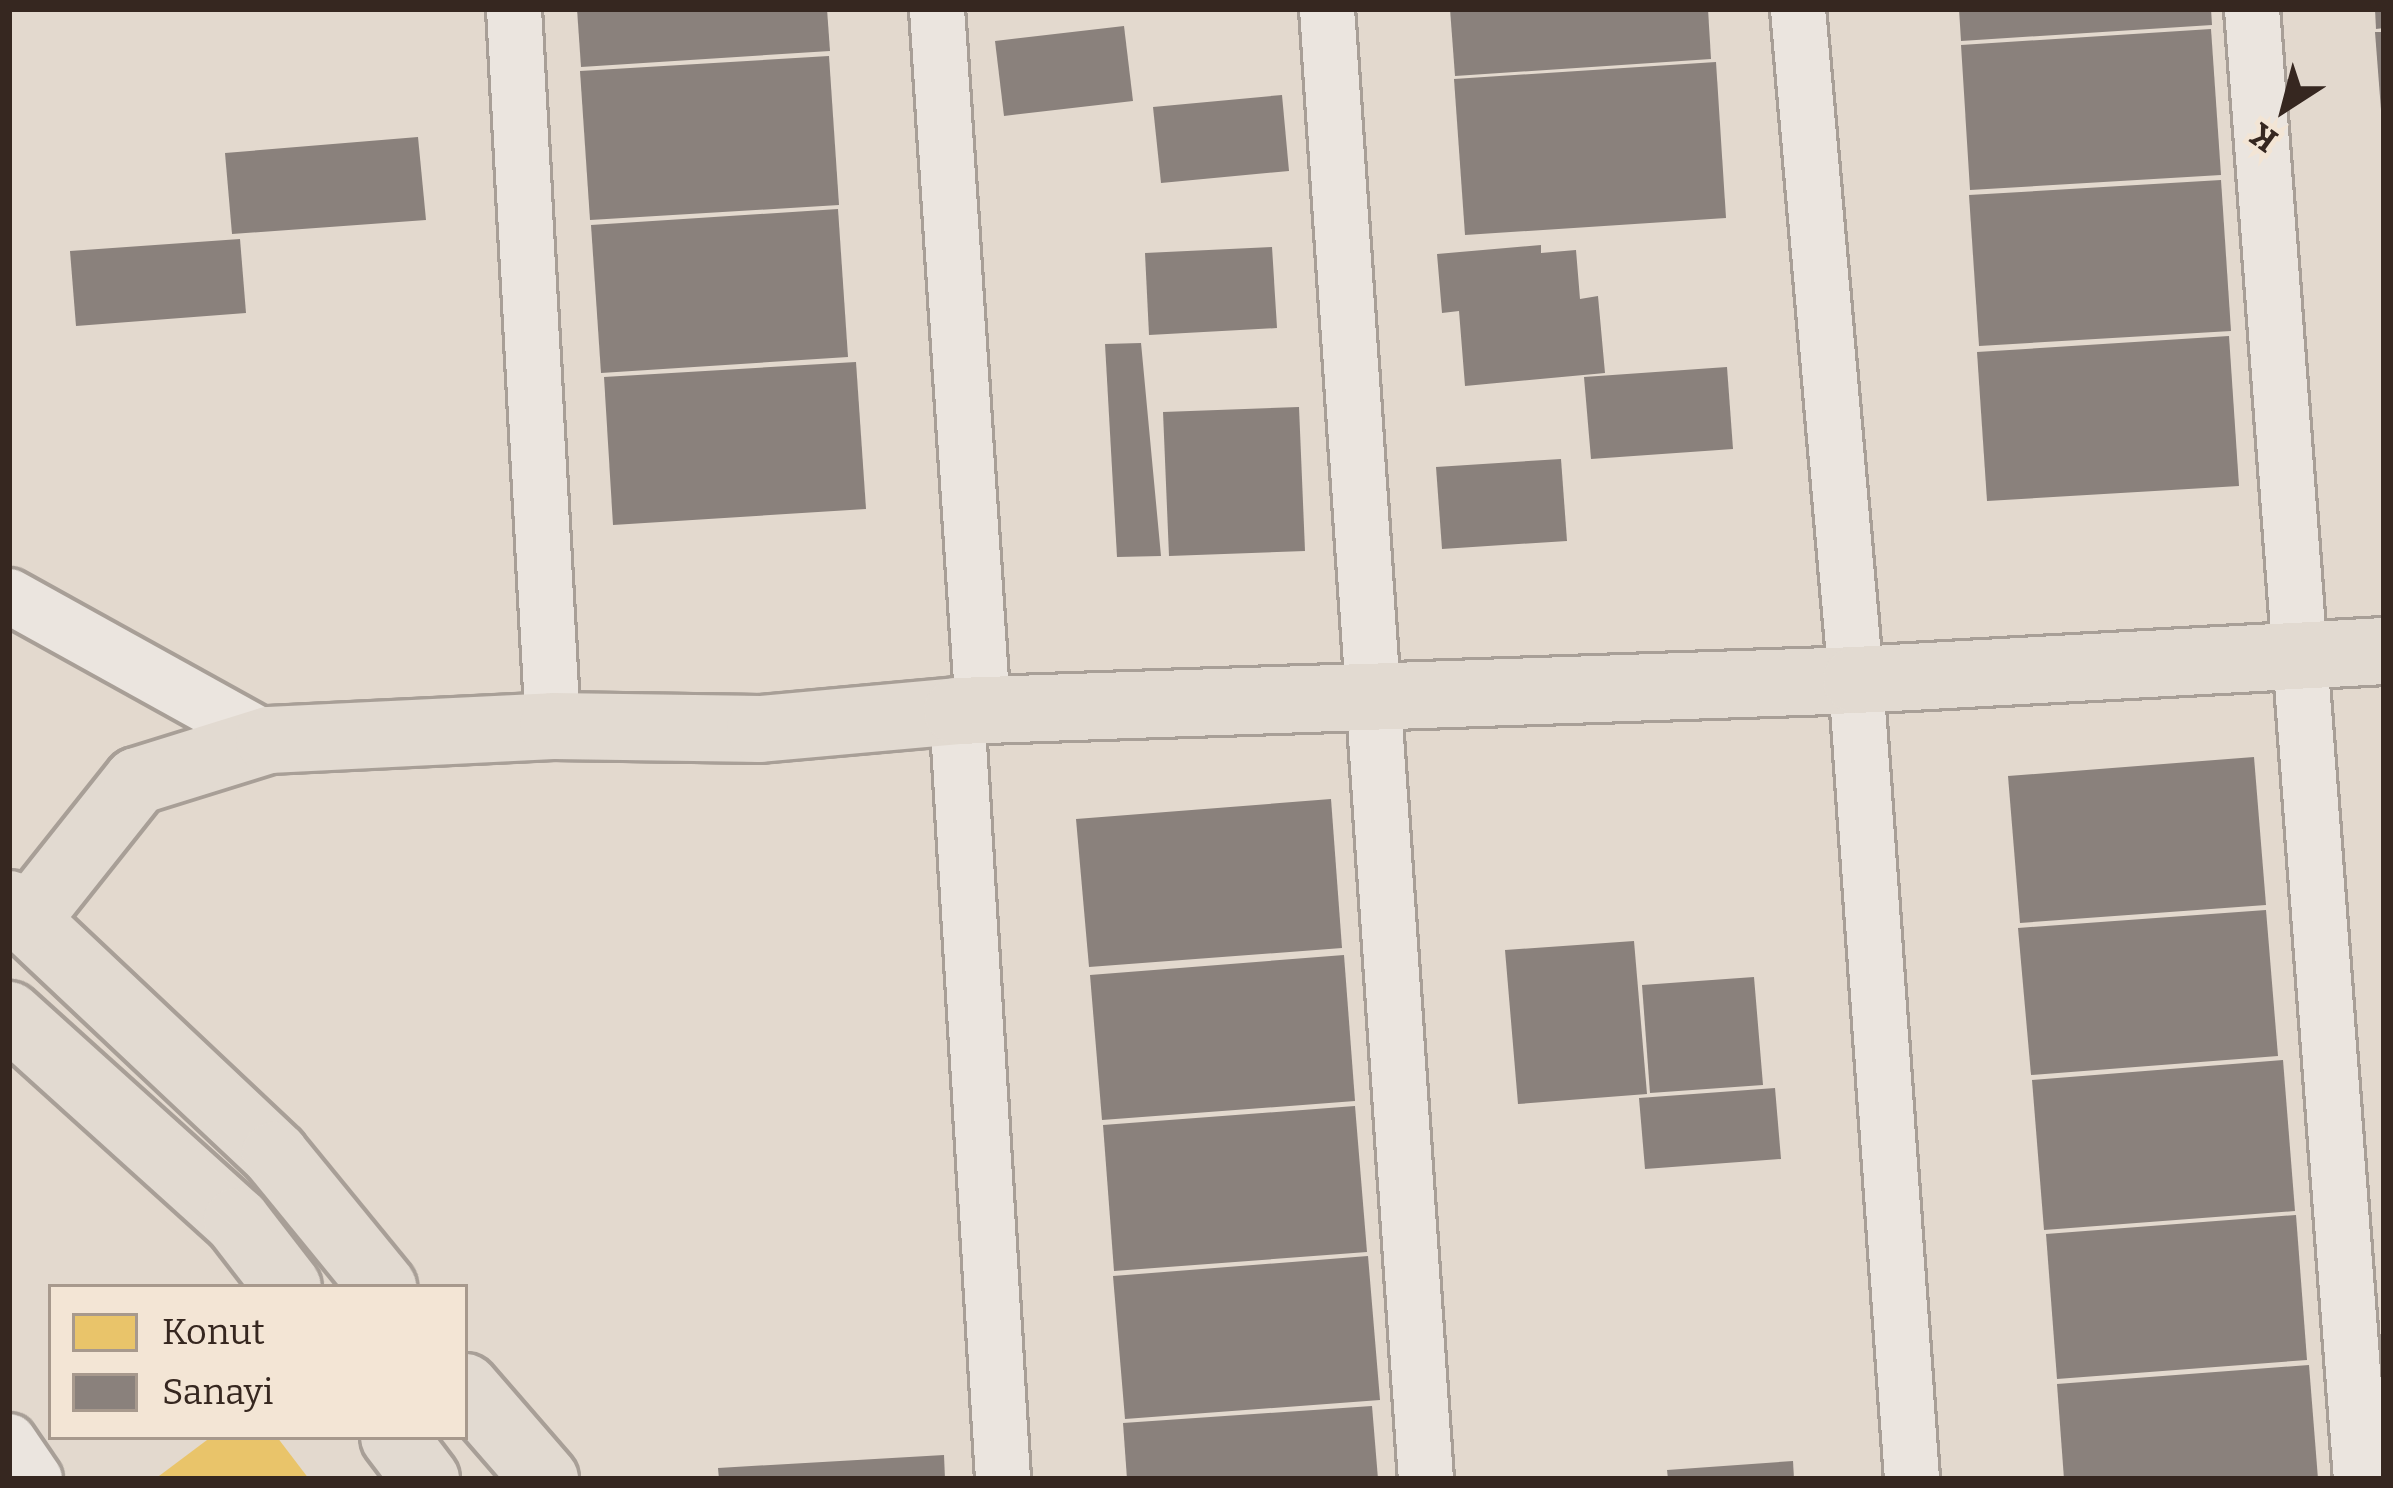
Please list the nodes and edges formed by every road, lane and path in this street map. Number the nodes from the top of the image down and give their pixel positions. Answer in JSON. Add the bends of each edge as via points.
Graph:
{"nodes":[{"id":1,"x":514,"y":9,"type":"edge"},
{"id":2,"x":937,"y":9,"type":"edge"},
{"id":3,"x":1327,"y":9,"type":"edge"},
{"id":4,"x":1798,"y":9,"type":"edge"},
{"id":5,"x":2252,"y":9,"type":"edge"},
{"id":6,"x":9,"y":596,"type":"edge"},
{"id":7,"x":2384,"y":651,"type":"edge"},
{"id":8,"x":2303,"y":657,"type":"junction"},
{"id":9,"x":1856,"y":680,"type":"junction"},
{"id":10,"x":1374,"y":695,"type":"junction"},
{"id":11,"x":970,"y":711,"type":"junction"},
{"id":12,"x":553,"y":726,"type":"junction"},
{"id":13,"x":269,"y":740,"type":"junction"},
{"id":14,"x":19,"y":911,"type":"edge"},
{"id":15,"x":16,"y":1029,"type":"edge"},
{"id":16,"x":286,"y":1284,"type":"edge"},
{"id":17,"x":381,"y":1284,"type":"edge"},
{"id":18,"x":468,"y":1390,"type":"edge"},
{"id":19,"x":396,"y":1440,"type":"edge"},
{"id":20,"x":9,"y":1441,"type":"edge"},
{"id":21,"x":35,"y":1479,"type":"edge"},
{"id":22,"x":426,"y":1479,"type":"edge"},
{"id":23,"x":545,"y":1479,"type":"edge"},
{"id":24,"x":1003,"y":1479,"type":"edge"},
{"id":25,"x":1426,"y":1479,"type":"edge"},
{"id":26,"x":1912,"y":1479,"type":"edge"},
{"id":27,"x":2361,"y":1479,"type":"edge"}],
"edges":[{"from":1,"to":12,"type":"street"},
{"from":2,"to":11,"type":"street"},
{"from":3,"to":10,"type":"street"},
{"from":4,"to":9,"type":"street"},
{"from":5,"to":8,"type":"street"},
{"from":6,"to":13,"type":"street"},
{"from":7,"to":8,"type":"main road"},
{"from":8,"to":9,"type":"main road"},
{"from":8,"to":27,"type":"street"},
{"from":9,"to":10,"type":"main road"},
{"from":9,"to":26,"type":"street"},
{"from":10,"to":11,"type":"main road"},
{"from":10,"to":25,"type":"street"},
{"from":11,"to":12,"type":"main road","via":[[760,729]]},
{"from":11,"to":24,"type":"street"},
{"from":12,"to":13,"type":"main road"},
{"from":13,"to":14,"type":"main road","via":[[137,781]]},
{"from":14,"to":17,"type":"main road","via":[[274,1155]]},
{"from":15,"to":16,"type":"main road","via":[[237,1221]]},
{"from":18,"to":23,"type":"main road"},
{"from":19,"to":22,"type":"main road"},
{"from":20,"to":21,"type":"street"}]}
